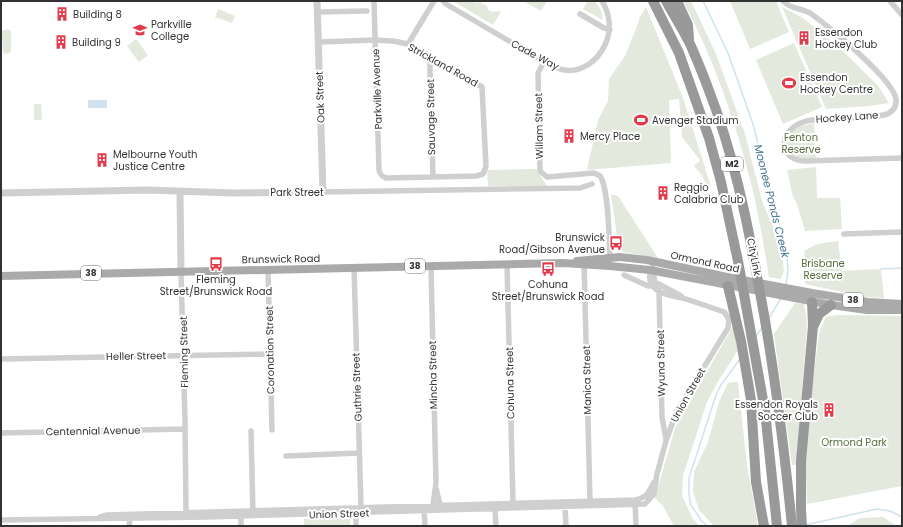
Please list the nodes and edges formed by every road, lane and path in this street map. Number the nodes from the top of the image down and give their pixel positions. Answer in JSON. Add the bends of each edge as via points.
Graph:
{"nodes":[{"id":1,"x":317,"y":1,"type":"edge"},
{"id":2,"x":374,"y":1,"type":"edge"},
{"id":3,"x":434,"y":1,"type":"edge"},
{"id":4,"x":443,"y":1,"type":"edge"},
{"id":5,"x":602,"y":1,"type":"edge"},
{"id":6,"x":653,"y":1,"type":"edge"},
{"id":7,"x":666,"y":1,"type":"edge"},
{"id":8,"x":678,"y":1,"type":"edge"},
{"id":9,"x":783,"y":1,"type":"edge"},
{"id":10,"x":890,"y":1,"type":"edge"},
{"id":11,"x":317,"y":12,"type":"junction"},
{"id":12,"x":367,"y":12,"type":"dead end"},
{"id":13,"x":580,"y":14,"type":"dead end"},
{"id":14,"x":902,"y":15,"type":"edge"},
{"id":15,"x":610,"y":30,"type":"junction"},
{"id":16,"x":375,"y":40,"type":"junction"},
{"id":17,"x":318,"y":42,"type":"junction"},
{"id":18,"x":408,"y":44,"type":"junction"},
{"id":19,"x":690,"y":45,"type":"junction"},
{"id":20,"x":433,"y":58,"type":"junction"},
{"id":21,"x":544,"y":62,"type":"junction"},
{"id":22,"x":902,"y":158,"type":"edge"},
{"id":23,"x":433,"y":177,"type":"junction"},
{"id":24,"x":592,"y":184,"type":"dead end"},
{"id":25,"x":180,"y":191,"type":"junction"},
{"id":26,"x":323,"y":192,"type":"junction"},
{"id":27,"x":1,"y":193,"type":"edge"},
{"id":28,"x":902,"y":232,"type":"edge"},
{"id":29,"x":844,"y":234,"type":"dead end"},
{"id":30,"x":650,"y":261,"type":"junction"},
{"id":31,"x":584,"y":262,"type":"junction"},
{"id":32,"x":610,"y":262,"type":"junction"},
{"id":33,"x":507,"y":264,"type":"junction"},
{"id":34,"x":431,"y":266,"type":"junction"},
{"id":35,"x":354,"y":267,"type":"junction"},
{"id":36,"x":268,"y":270,"type":"junction"},
{"id":37,"x":652,"y":271,"type":"junction"},
{"id":38,"x":181,"y":272,"type":"junction"},
{"id":39,"x":624,"y":275,"type":"dead end"},
{"id":40,"x":1,"y":276,"type":"edge"},
{"id":41,"x":732,"y":284,"type":"junction"},
{"id":42,"x":655,"y":285,"type":"junction"},
{"id":43,"x":659,"y":291,"type":"junction"},
{"id":44,"x":809,"y":296,"type":"junction"},
{"id":45,"x":688,"y":300,"type":"junction"},
{"id":46,"x":902,"y":304,"type":"edge"},
{"id":47,"x":831,"y":305,"type":"junction"},
{"id":48,"x":902,"y":310,"type":"edge"},
{"id":49,"x":813,"y":326,"type":"junction"},
{"id":50,"x":270,"y":354,"type":"junction"},
{"id":51,"x":184,"y":356,"type":"junction"},
{"id":52,"x":1,"y":359,"type":"edge"},
{"id":53,"x":185,"y":429,"type":"junction"},
{"id":54,"x":272,"y":430,"type":"dead end"},
{"id":55,"x":251,"y":431,"type":"dead end"},
{"id":56,"x":1,"y":433,"type":"edge"},
{"id":57,"x":666,"y":441,"type":"junction"},
{"id":58,"x":359,"y":453,"type":"junction"},
{"id":59,"x":286,"y":456,"type":"dead end"},
{"id":60,"x":436,"y":484,"type":"junction"},
{"id":61,"x":590,"y":501,"type":"junction"},
{"id":62,"x":635,"y":502,"type":"junction"},
{"id":63,"x":513,"y":503,"type":"junction"},
{"id":64,"x":432,"y":505,"type":"junction"},
{"id":65,"x":440,"y":505,"type":"junction"},
{"id":66,"x":546,"y":505,"type":"junction"},
{"id":67,"x":565,"y":507,"type":"junction"},
{"id":68,"x":361,"y":508,"type":"junction"},
{"id":69,"x":424,"y":508,"type":"junction"},
{"id":70,"x":495,"y":509,"type":"junction"},
{"id":71,"x":186,"y":513,"type":"junction"},
{"id":72,"x":253,"y":513,"type":"junction"},
{"id":73,"x":356,"y":513,"type":"junction"},
{"id":74,"x":241,"y":516,"type":"junction"},
{"id":75,"x":94,"y":518,"type":"junction"},
{"id":76,"x":126,"y":519,"type":"junction"},
{"id":77,"x":1,"y":520,"type":"edge"},
{"id":78,"x":776,"y":521,"type":"edge"},
{"id":79,"x":763,"y":523,"type":"edge"},
{"id":80,"x":128,"y":526,"type":"edge"},
{"id":81,"x":241,"y":526,"type":"edge"},
{"id":82,"x":356,"y":526,"type":"edge"},
{"id":83,"x":425,"y":526,"type":"edge"},
{"id":84,"x":496,"y":526,"type":"edge"},
{"id":85,"x":566,"y":526,"type":"edge"},
{"id":86,"x":636,"y":526,"type":"edge"},
{"id":87,"x":792,"y":526,"type":"edge"},
{"id":88,"x":802,"y":526,"type":"edge"}],
"edges":[{"from":1,"to":11,"type":"street","name":"Oak Street"},
{"from":2,"to":16,"type":"street","name":"Parkville Avenue"},
{"from":3,"to":18,"type":"street"},
{"from":4,"to":21,"type":"street","name":"Cade Way"},
{"from":5,"to":15,"type":"street","via":[[609,18]]},
{"from":6,"to":78,"type":"highway","name":"CityLink","number":"M2","via":[[679,53],[714,153],[765,411]]},
{"from":7,"to":19,"type":"highway","name":"CityLink","number":"M2"},
{"from":8,"to":19,"type":"highway","via":[[688,25]]},
{"from":9,"to":22,"type":"street","name":"Hockey Lane","via":[[788,6],[810,13],[869,63],[882,75],[896,99],[893,110],[884,115],[813,119],[802,122],[787,133],[786,152],[799,161]]},
{"from":10,"to":14,"type":"street"},
{"from":11,"to":12,"type":"street"},
{"from":11,"to":17,"type":"street","name":"Oak Street"},
{"from":13,"to":15,"type":"street"},
{"from":15,"to":21,"type":"street","name":"Cade Way","via":[[603,48],[594,61],[580,68],[565,70]]},
{"from":16,"to":17,"type":"street","name":"Strickland Road"},
{"from":16,"to":18,"type":"street","name":"Strickland Road"},
{"from":16,"to":23,"type":"street","name":"Parkville Avenue","via":[[379,170],[386,178]]},
{"from":17,"to":26,"type":"street","name":"Oak Street"},
{"from":18,"to":20,"type":"street","name":"Strickland Road"},
{"from":19,"to":87,"type":"highway","name":"CityLink","number":"M2","via":[[708,89],[731,160],[749,232],[768,338]]},
{"from":20,"to":23,"type":"street","name":"Sauvage Street","via":[[430,64],[430,78]]},
{"from":20,"to":23,"type":"street","name":"Strickland Road","via":[[482,87],[486,166],[483,174],[476,176]]},
{"from":21,"to":32,"type":"street","name":"Willam Street","via":[[538,73],[540,171],[547,177],[597,174],[602,178],[608,218]]},
{"from":24,"to":26,"type":"street","name":"Park Street","via":[[580,188]]},
{"from":25,"to":26,"type":"street","name":"Park Street"},
{"from":25,"to":27,"type":"street","name":"Park Street"},
{"from":25,"to":38,"type":"street","name":"Fleming Street"},
{"from":28,"to":29,"type":"street"},
{"from":30,"to":32,"type":"main road","name":"Brunswick Road","number":"38"},
{"from":30,"to":37,"type":"street"},
{"from":30,"to":41,"type":"main road","name":"Ormond Road","number":"38","via":[[717,275]]},
{"from":31,"to":32,"type":"main road","name":"Brunswick Road","number":"38"},
{"from":31,"to":33,"type":"main road","name":"Brunswick Road","number":"38"},
{"from":31,"to":61,"type":"street","name":"Manica Street"},
{"from":32,"to":37,"type":"main road","name":"Brunswick Road","number":"38"},
{"from":33,"to":34,"type":"main road","name":"Brunswick Road","number":"38"},
{"from":33,"to":63,"type":"street","name":"Cohuna Street"},
{"from":34,"to":35,"type":"main road","name":"Brunswick Road","number":"38"},
{"from":34,"to":60,"type":"street","name":"Mincha Street"},
{"from":35,"to":36,"type":"main road","name":"Brunswick Road","number":"38"},
{"from":35,"to":58,"type":"street","name":"Guthrie Street"},
{"from":36,"to":38,"type":"main road","name":"Brunswick Road","number":"38"},
{"from":36,"to":50,"type":"street","name":"Coronation Street"},
{"from":37,"to":41,"type":"main road","name":"Ormond Road","number":"38"},
{"from":37,"to":42,"type":"street","via":[[650,281]]},
{"from":38,"to":40,"type":"main road","name":"Brunswick Road","number":"38"},
{"from":38,"to":51,"type":"street","name":"Fleming Street"},
{"from":39,"to":42,"type":"street","via":[[648,286]]},
{"from":41,"to":44,"type":"main road","name":"Ormond Road","number":"38"},
{"from":41,"to":79,"type":"highway","via":[[733,303],[751,400],[756,482]]},
{"from":42,"to":43,"type":"street","name":"Wyuna Street"},
{"from":42,"to":45,"type":"street"},
{"from":43,"to":45,"type":"street"},
{"from":43,"to":57,"type":"street","name":"Wyuna Street","via":[[662,417]]},
{"from":44,"to":46,"type":"main road","name":"Ormond Road","number":"38"},
{"from":44,"to":47,"type":"main road","name":"Ormond Road","number":"38"},
{"from":44,"to":49,"type":"highway"},
{"from":45,"to":57,"type":"street","name":"Union Street","via":[[724,312],[729,321],[726,332],[680,405]]},
{"from":47,"to":48,"type":"main road","name":"Ormond Road","number":"38","via":[[867,310]]},
{"from":47,"to":49,"type":"highway","via":[[819,314]]},
{"from":49,"to":88,"type":"highway","via":[[801,460]]},
{"from":50,"to":51,"type":"street","name":"Heller Street"},
{"from":50,"to":54,"type":"street","name":"Coronation Street"},
{"from":51,"to":52,"type":"street","name":"Heller Street"},
{"from":51,"to":53,"type":"street","name":"Fleming Street"},
{"from":53,"to":56,"type":"street","name":"Centennial Avenue"},
{"from":53,"to":71,"type":"street","name":"Fleming Street"},
{"from":55,"to":72,"type":"street"},
{"from":57,"to":62,"type":"street","name":"Union Street","via":[[653,496],[646,504]]},
{"from":58,"to":59,"type":"street"},
{"from":58,"to":68,"type":"street","name":"Guthrie Street"},
{"from":60,"to":64,"type":"street","name":"Mincha Street"},
{"from":60,"to":65,"type":"street","name":"Mincha Street"},
{"from":61,"to":62,"type":"street","name":"Union Street"},
{"from":61,"to":66,"type":"street","name":"Union Street"},
{"from":62,"to":67,"type":"street","name":"Union Street"},
{"from":62,"to":86,"type":"street"},
{"from":63,"to":65,"type":"street","name":"Union Street"},
{"from":63,"to":66,"type":"street","name":"Union Street"},
{"from":64,"to":65,"type":"street","name":"Union Street"},
{"from":64,"to":69,"type":"street","name":"Union Street"},
{"from":66,"to":67,"type":"street","name":"Union Street"},
{"from":66,"to":70,"type":"street","name":"Union Street"},
{"from":67,"to":85,"type":"street"},
{"from":68,"to":69,"type":"street","name":"Union Street"},
{"from":68,"to":72,"type":"street","name":"Union Street"},
{"from":69,"to":70,"type":"street","name":"Union Street"},
{"from":69,"to":73,"type":"street","name":"Union Street"},
{"from":69,"to":83,"type":"street"},
{"from":70,"to":84,"type":"street"},
{"from":71,"to":72,"type":"street","name":"Union Street"},
{"from":71,"to":75,"type":"street","name":"Union Street","via":[[107,515]]},
{"from":72,"to":73,"type":"street","name":"Union Street"},
{"from":72,"to":74,"type":"street","name":"Union Street"},
{"from":73,"to":82,"type":"street"},
{"from":74,"to":76,"type":"street","name":"Union Street"},
{"from":74,"to":81,"type":"street"},
{"from":75,"to":76,"type":"street","name":"Union Street"},
{"from":75,"to":77,"type":"street","name":"Union Street"},
{"from":76,"to":80,"type":"street"}]}
